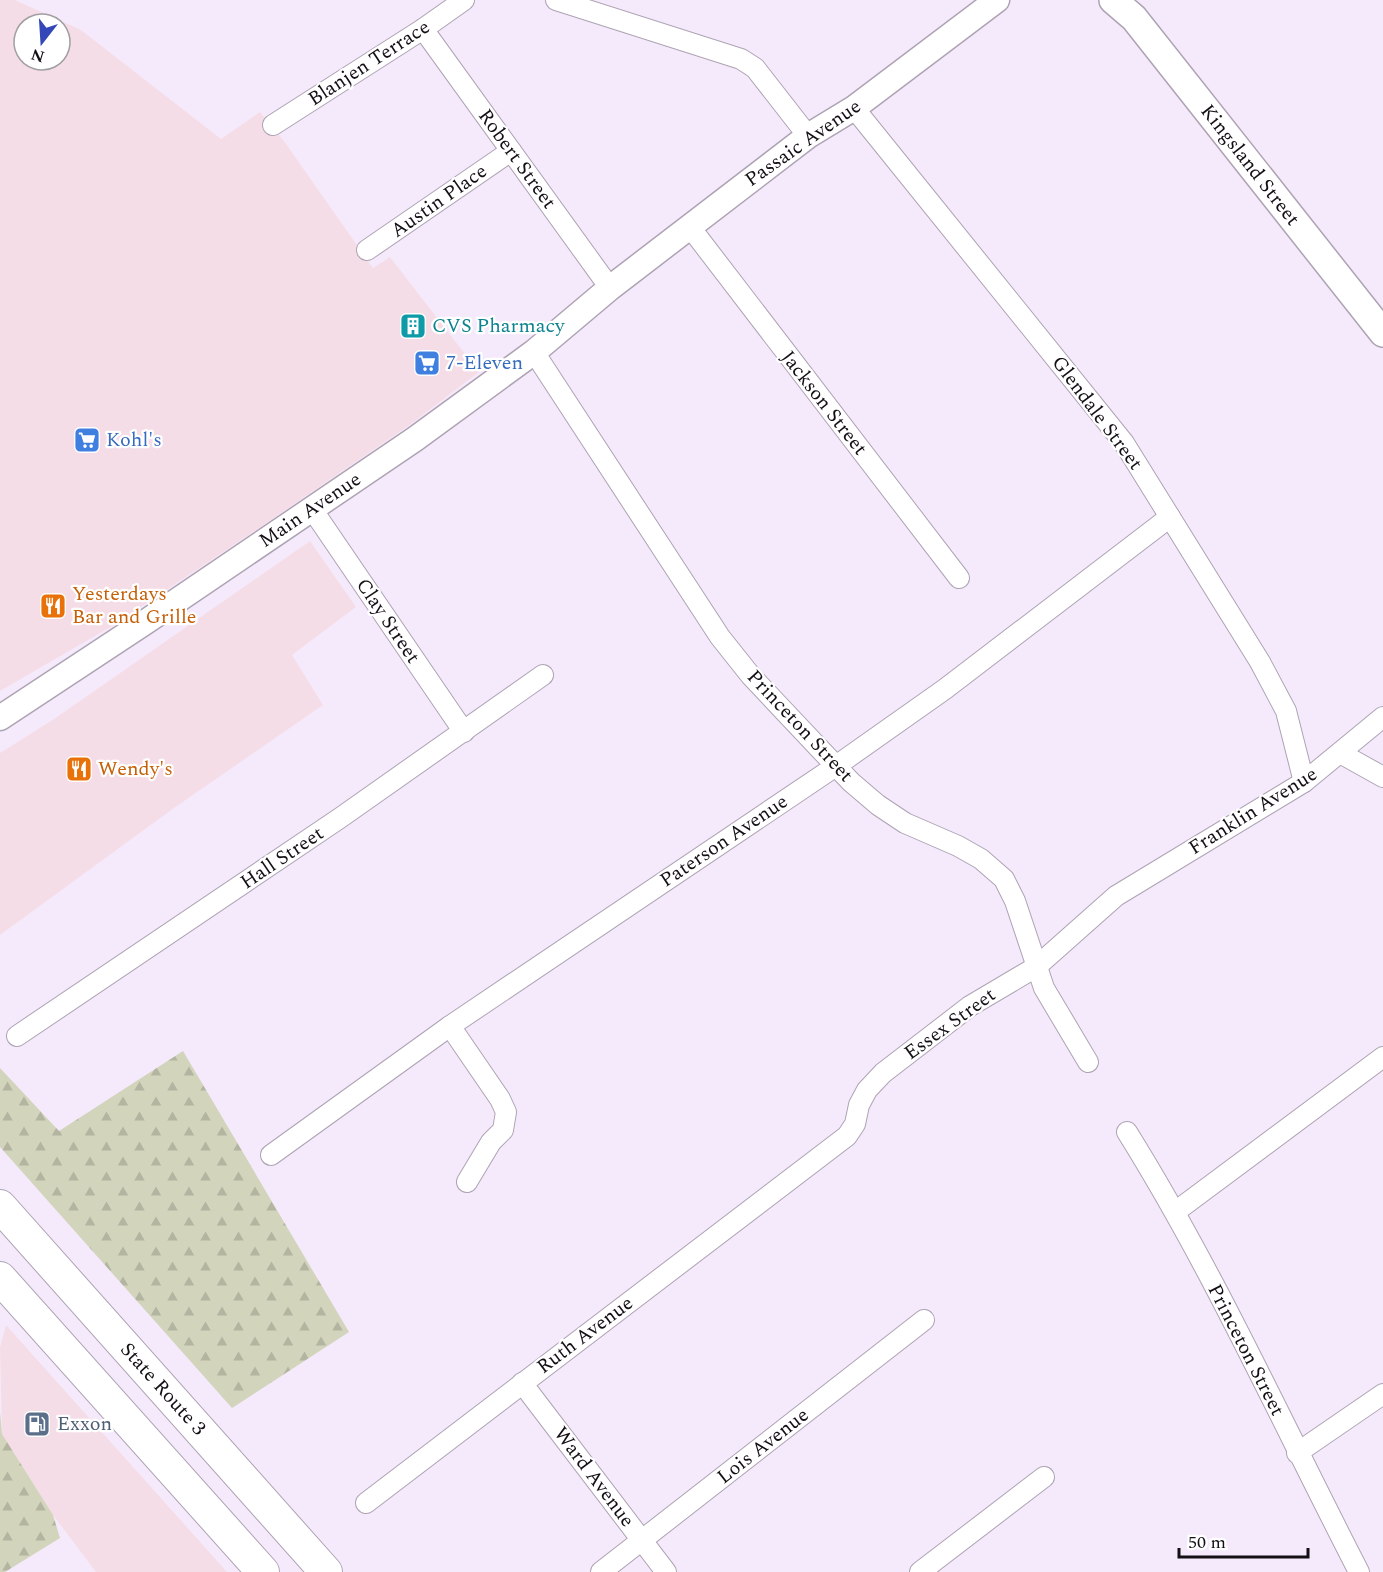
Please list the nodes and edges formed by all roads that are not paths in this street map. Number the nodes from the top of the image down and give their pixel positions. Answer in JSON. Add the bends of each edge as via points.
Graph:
{"nodes":[{"id":1,"x":464,"y":0,"type":"edge"},
{"id":2,"x":556,"y":0,"type":"edge"},
{"id":3,"x":997,"y":0,"type":"edge"},
{"id":4,"x":1113,"y":0,"type":"edge"},
{"id":5,"x":423,"y":29,"type":"junction"},
{"id":6,"x":854,"y":108,"type":"junction"},
{"id":7,"x":273,"y":125,"type":"dead end"},
{"id":8,"x":808,"y":136,"type":"junction"},
{"id":9,"x":511,"y":151,"type":"junction"},
{"id":10,"x":690,"y":227,"type":"junction"},
{"id":11,"x":368,"y":250,"type":"dead end"},
{"id":12,"x":610,"y":288,"type":"junction"},
{"id":13,"x":1379,"y":319,"type":"edge"},
{"id":14,"x":534,"y":352,"type":"junction"},
{"id":15,"x":312,"y":509,"type":"junction"},
{"id":16,"x":1170,"y":517,"type":"junction"},
{"id":17,"x":959,"y":578,"type":"dead end"},
{"id":18,"x":543,"y":675,"type":"dead end"},
{"id":19,"x":1383,"y":717,"type":"edge"},
{"id":20,"x":0,"y":718,"type":"edge"},
{"id":21,"x":464,"y":732,"type":"junction"},
{"id":22,"x":1340,"y":753,"type":"junction"},
{"id":23,"x":836,"y":766,"type":"junction"},
{"id":24,"x":1383,"y":777,"type":"edge"},
{"id":25,"x":1304,"y":782,"type":"junction"},
{"id":26,"x":1116,"y":896,"type":"joint"},
{"id":27,"x":1036,"y":967,"type":"junction"},
{"id":28,"x":450,"y":1026,"type":"junction"},
{"id":29,"x":17,"y":1036,"type":"dead end"},
{"id":30,"x":1383,"y":1057,"type":"edge"},
{"id":31,"x":1088,"y":1062,"type":"dead end"},
{"id":32,"x":1127,"y":1132,"type":"dead end"},
{"id":33,"x":271,"y":1155,"type":"dead end"},
{"id":34,"x":804,"y":1167,"type":"joint"},
{"id":35,"x":467,"y":1182,"type":"dead end"},
{"id":36,"x":0,"y":1206,"type":"edge"},
{"id":37,"x":1175,"y":1212,"type":"junction"},
{"id":38,"x":0,"y":1278,"type":"edge"},
{"id":39,"x":924,"y":1320,"type":"dead end"},
{"id":40,"x":522,"y":1383,"type":"junction"},
{"id":41,"x":1383,"y":1394,"type":"edge"},
{"id":42,"x":1297,"y":1453,"type":"junction"},
{"id":43,"x":1044,"y":1478,"type":"dead end"},
{"id":44,"x":366,"y":1503,"type":"dead end"},
{"id":45,"x":642,"y":1540,"type":"junction"},
{"id":46,"x":262,"y":1572,"type":"edge"},
{"id":47,"x":326,"y":1572,"type":"edge"},
{"id":48,"x":601,"y":1572,"type":"edge"},
{"id":49,"x":666,"y":1572,"type":"edge"},
{"id":50,"x":920,"y":1572,"type":"edge"},
{"id":51,"x":1359,"y":1572,"type":"edge"}],
"edges":[{"from":1,"to":5,"type":"street","name":"Blanjen Terrace"},
{"from":2,"to":8,"type":"street","via":[[741,59],[755,68]]},
{"from":3,"to":6,"type":"street","name":"Passaic Avenue"},
{"from":4,"to":13,"type":"main road","name":"Kingsland Street","via":[[1134,18]]},
{"from":5,"to":7,"type":"street","name":"Blanjen Terrace"},
{"from":5,"to":9,"type":"street","name":"Robert Street"},
{"from":6,"to":8,"type":"street","name":"Passaic Avenue"},
{"from":6,"to":16,"type":"street","name":"Glendale Street","via":[[1124,443]]},
{"from":8,"to":10,"type":"street","name":"Passaic Avenue"},
{"from":9,"to":11,"type":"street","name":"Austin Place"},
{"from":9,"to":12,"type":"street","name":"Robert Street"},
{"from":10,"to":12,"type":"street","name":"Passaic Avenue"},
{"from":10,"to":17,"type":"street","name":"Jackson Street"},
{"from":12,"to":14,"type":"street","name":"Main Avenue"},
{"from":14,"to":15,"type":"street","name":"Main Avenue"},
{"from":14,"to":23,"type":"street","name":"Princeton Street","via":[[720,637],[751,676]]},
{"from":15,"to":20,"type":"street","name":"Main Avenue"},
{"from":15,"to":21,"type":"street","name":"Clay Street"},
{"from":16,"to":23,"type":"street","name":"Paterson Avenue"},
{"from":16,"to":25,"type":"street","name":"Glendale Street","via":[[1286,711]]},
{"from":18,"to":21,"type":"street","name":"Hall Street"},
{"from":19,"to":22,"type":"street","name":"Franklin Avenue"},
{"from":21,"to":29,"type":"street","name":"Hall Street"},
{"from":22,"to":24,"type":"street"},
{"from":22,"to":25,"type":"street","name":"Franklin Avenue"},
{"from":23,"to":27,"type":"street","name":"Princeton Street","via":[[878,805],[905,823],[958,846],[1004,879]]},
{"from":23,"to":28,"type":"street","name":"Paterson Avenue"},
{"from":25,"to":26,"type":"street","name":"Franklin Avenue"},
{"from":26,"to":27,"type":"street","name":"Essex Street"},
{"from":27,"to":31,"type":"street","name":"Princeton Street","via":[[1044,988]]},
{"from":27,"to":34,"type":"street","name":"Essex Street","via":[[970,1006],[883,1073],[867,1090],[847,1136]]},
{"from":28,"to":33,"type":"street","name":"Paterson Avenue"},
{"from":28,"to":35,"type":"street","via":[[506,1112],[503,1130],[491,1142]]},
{"from":30,"to":37,"type":"street"},
{"from":32,"to":37,"type":"street","name":"Princeton Street"},
{"from":34,"to":40,"type":"street","name":"Ruth Avenue"},
{"from":36,"to":47,"type":"highway","name":"State Route 3"},
{"from":37,"to":42,"type":"street","name":"Princeton Street"},
{"from":38,"to":46,"type":"highway"},
{"from":39,"to":45,"type":"street","name":"Lois Avenue"},
{"from":40,"to":44,"type":"street","name":"Ruth Avenue"},
{"from":40,"to":45,"type":"street","name":"Ward Avenue"},
{"from":41,"to":42,"type":"street"},
{"from":42,"to":51,"type":"street","name":"Princeton Street"},
{"from":43,"to":50,"type":"street"},
{"from":45,"to":48,"type":"street","name":"Lois Avenue"},
{"from":45,"to":49,"type":"street","name":"Ward Avenue"}]}
